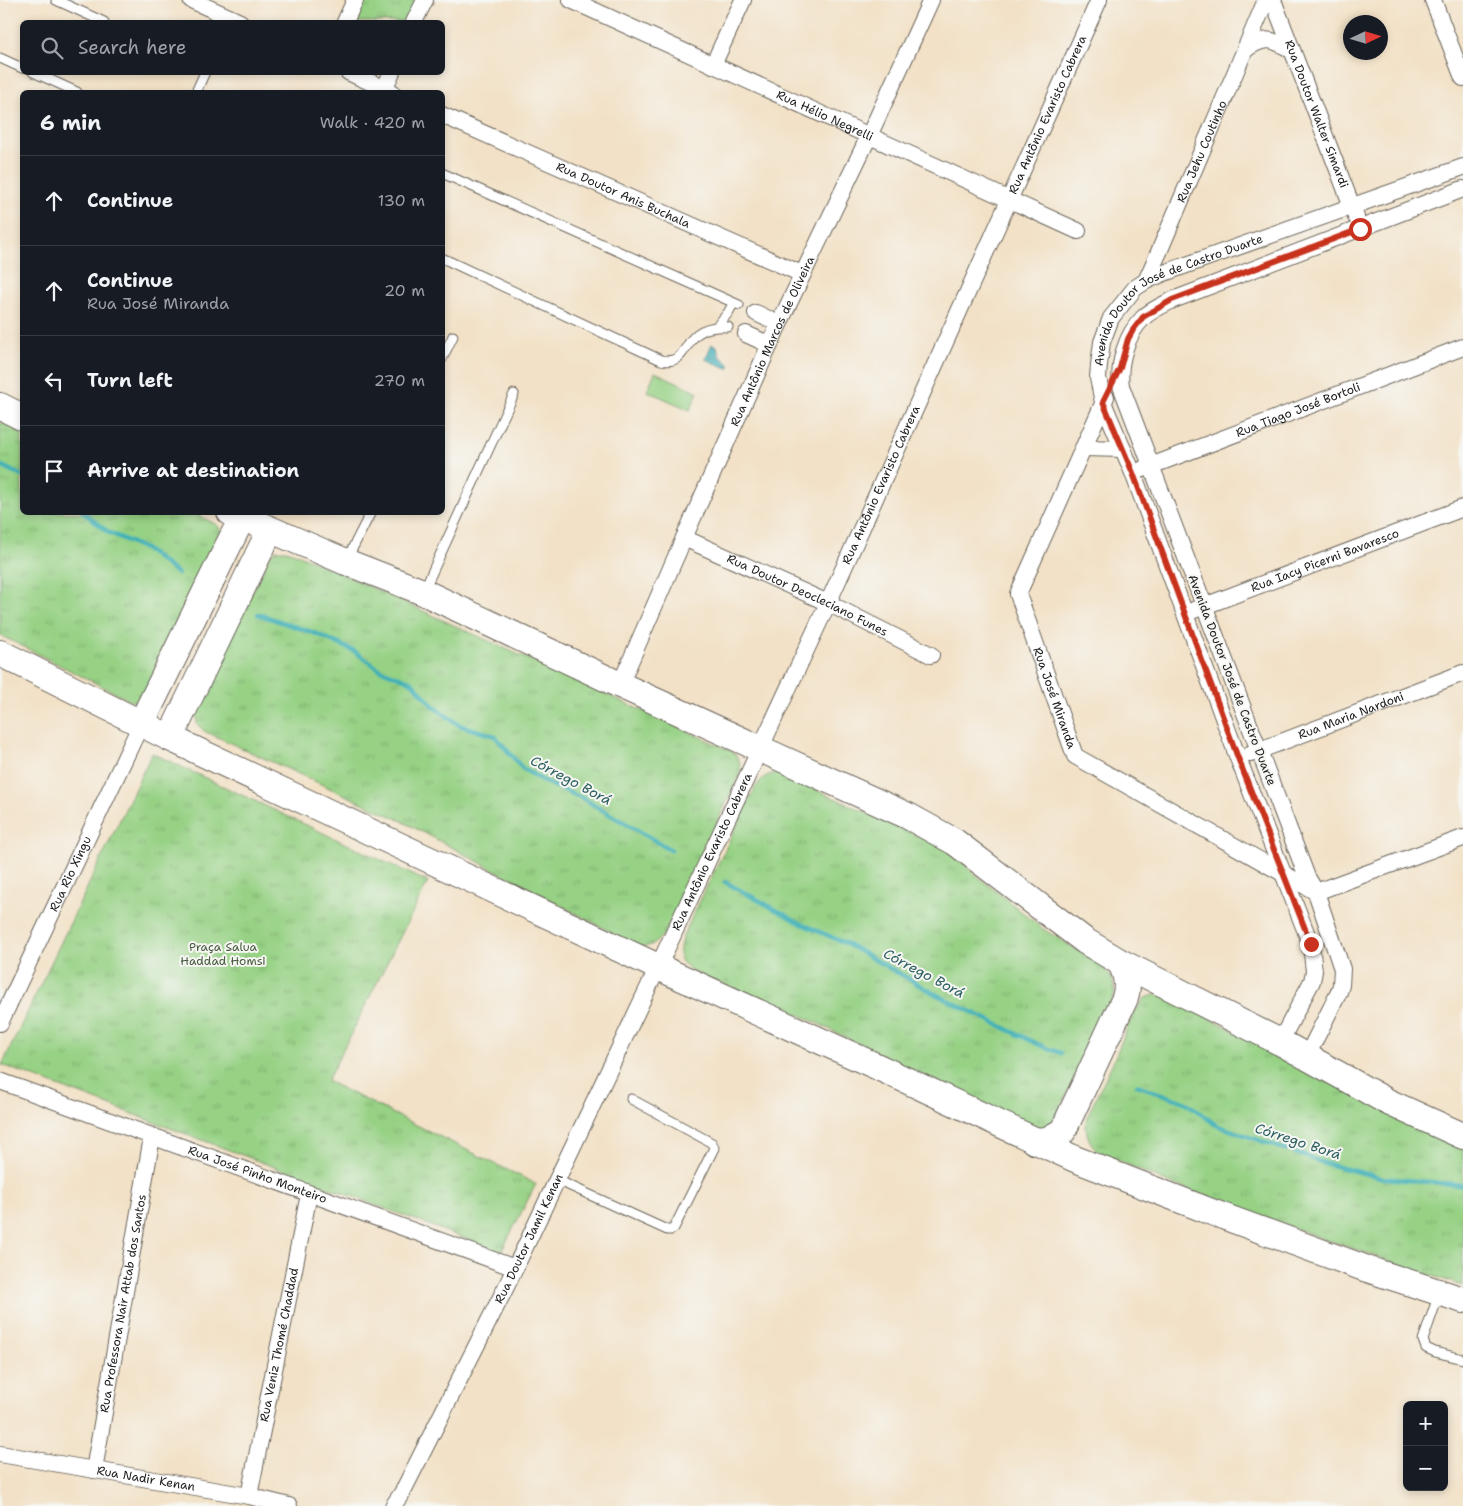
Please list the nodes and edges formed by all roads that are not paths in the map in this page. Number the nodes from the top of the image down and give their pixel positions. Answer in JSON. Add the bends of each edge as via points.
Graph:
{"nodes":[{"id":1,"x":56,"y":0,"type":"edge"},
{"id":2,"x":191,"y":0,"type":"edge"},
{"id":3,"x":355,"y":0,"type":"edge"},
{"id":4,"x":425,"y":0,"type":"edge"},
{"id":5,"x":571,"y":0,"type":"edge"},
{"id":6,"x":744,"y":0,"type":"edge"},
{"id":7,"x":931,"y":0,"type":"edge"},
{"id":8,"x":1099,"y":0,"type":"edge"},
{"id":9,"x":1266,"y":0,"type":"edge"},
{"id":10,"x":1272,"y":0,"type":"edge"},
{"id":11,"x":1433,"y":0,"type":"edge"},
{"id":12,"x":100,"y":20,"type":"edge"},
{"id":13,"x":236,"y":20,"type":"edge"},
{"id":14,"x":346,"y":20,"type":"edge"},
{"id":15,"x":415,"y":20,"type":"edge"},
{"id":16,"x":1245,"y":50,"type":"junction"},
{"id":17,"x":1292,"y":50,"type":"junction"},
{"id":18,"x":0,"y":58,"type":"edge"},
{"id":19,"x":713,"y":65,"type":"junction"},
{"id":20,"x":20,"y":67,"type":"edge"},
{"id":21,"x":40,"y":75,"type":"edge"},
{"id":22,"x":204,"y":75,"type":"edge"},
{"id":23,"x":354,"y":75,"type":"edge"},
{"id":24,"x":391,"y":75,"type":"edge"},
{"id":25,"x":1463,"y":78,"type":"edge"},
{"id":26,"x":73,"y":90,"type":"edge"},
{"id":27,"x":197,"y":90,"type":"edge"},
{"id":28,"x":386,"y":90,"type":"edge"},
{"id":29,"x":388,"y":90,"type":"edge"},
{"id":30,"x":445,"y":116,"type":"edge"},
{"id":31,"x":869,"y":136,"type":"junction"},
{"id":32,"x":1463,"y":167,"type":"edge"},
{"id":33,"x":445,"y":174,"type":"edge"},
{"id":34,"x":1463,"y":189,"type":"edge"},
{"id":35,"x":1009,"y":200,"type":"junction"},
{"id":36,"x":1352,"y":207,"type":"junction"},
{"id":37,"x":1360,"y":229,"type":"junction"},
{"id":38,"x":1078,"y":231,"type":"dead end"},
{"id":39,"x":1159,"y":252,"type":"junction"},
{"id":40,"x":445,"y":259,"type":"edge"},
{"id":41,"x":1164,"y":273,"type":"junction"},
{"id":42,"x":802,"y":274,"type":"junction"},
{"id":43,"x":1146,"y":281,"type":"junction"},
{"id":44,"x":1172,"y":300,"type":"junction"},
{"id":45,"x":756,"y":313,"type":"dead end"},
{"id":46,"x":779,"y":324,"type":"junction"},
{"id":47,"x":717,"y":326,"type":"junction"},
{"id":48,"x":728,"y":328,"type":"dead end"},
{"id":49,"x":746,"y":334,"type":"dead end"},
{"id":50,"x":453,"y":336,"type":"dead end"},
{"id":51,"x":770,"y":345,"type":"junction"},
{"id":52,"x":1463,"y":346,"type":"edge"},
{"id":53,"x":445,"y":353,"type":"edge"},
{"id":54,"x":1120,"y":368,"type":"junction"},
{"id":55,"x":514,"y":394,"type":"dead end"},
{"id":56,"x":1103,"y":402,"type":"junction"},
{"id":57,"x":0,"y":406,"type":"edge"},
{"id":58,"x":20,"y":415,"type":"edge"},
{"id":59,"x":1083,"y":448,"type":"junction"},
{"id":60,"x":1123,"y":450,"type":"junction"},
{"id":61,"x":1152,"y":466,"type":"junction"},
{"id":62,"x":1133,"y":473,"type":"junction"},
{"id":63,"x":1463,"y":508,"type":"edge"},
{"id":64,"x":239,"y":515,"type":"edge"},
{"id":65,"x":241,"y":515,"type":"edge"},
{"id":66,"x":370,"y":515,"type":"edge"},
{"id":67,"x":270,"y":530,"type":"junction"},
{"id":68,"x":684,"y":538,"type":"junction"},
{"id":69,"x":346,"y":562,"type":"junction"},
{"id":70,"x":423,"y":592,"type":"junction"},
{"id":71,"x":828,"y":603,"type":"junction"},
{"id":72,"x":1204,"y":606,"type":"junction"},
{"id":73,"x":1186,"y":614,"type":"junction"},
{"id":74,"x":0,"y":653,"type":"edge"},
{"id":75,"x":931,"y":654,"type":"dead end"},
{"id":76,"x":1463,"y":673,"type":"edge"},
{"id":77,"x":620,"y":685,"type":"junction"},
{"id":78,"x":142,"y":724,"type":"junction"},
{"id":79,"x":170,"y":738,"type":"junction"},
{"id":80,"x":760,"y":749,"type":"junction"},
{"id":81,"x":1259,"y":750,"type":"junction"},
{"id":82,"x":1238,"y":758,"type":"junction"},
{"id":83,"x":1463,"y":838,"type":"edge"},
{"id":84,"x":1284,"y":873,"type":"junction"},
{"id":85,"x":1316,"y":892,"type":"junction"},
{"id":86,"x":1120,"y":962,"type":"junction"},
{"id":87,"x":658,"y":967,"type":"junction"},
{"id":88,"x":1342,"y":969,"type":"junction"},
{"id":89,"x":1314,"y":971,"type":"junction"},
{"id":90,"x":1160,"y":983,"type":"junction"},
{"id":91,"x":1125,"y":998,"type":"junction"},
{"id":92,"x":0,"y":1023,"type":"edge"},
{"id":93,"x":1280,"y":1042,"type":"junction"},
{"id":94,"x":1307,"y":1056,"type":"junction"},
{"id":95,"x":0,"y":1081,"type":"edge"},
{"id":96,"x":631,"y":1099,"type":"dead end"},
{"id":97,"x":1063,"y":1131,"type":"junction"},
{"id":98,"x":1463,"y":1136,"type":"edge"},
{"id":99,"x":152,"y":1137,"type":"junction"},
{"id":100,"x":1034,"y":1141,"type":"junction"},
{"id":101,"x":1075,"y":1159,"type":"junction"},
{"id":102,"x":557,"y":1180,"type":"junction"},
{"id":103,"x":309,"y":1194,"type":"junction"},
{"id":104,"x":515,"y":1268,"type":"junction"},
{"id":105,"x":1451,"y":1296,"type":"edge"},
{"id":106,"x":1463,"y":1359,"type":"edge"},
{"id":107,"x":0,"y":1454,"type":"edge"},
{"id":108,"x":94,"y":1470,"type":"junction"},
{"id":109,"x":248,"y":1496,"type":"junction"},
{"id":110,"x":289,"y":1506,"type":"edge"},
{"id":111,"x":393,"y":1506,"type":"edge"}],
"edges":[{"from":1,"to":12,"type":"lane"},
{"from":2,"to":13,"type":"street"},
{"from":3,"to":14,"type":"street"},
{"from":4,"to":15,"type":"street"},
{"from":5,"to":19,"type":"street","name":"Rua Hélio Negrelli"},
{"from":6,"to":19,"type":"street"},
{"from":7,"to":31,"type":"street","name":"Rua Antônio Marcos de Oliveira"},
{"from":8,"to":35,"type":"street","name":"Rua Antônio Evaristo Cabrera"},
{"from":9,"to":16,"type":"street","name":"Rua Jehu Coutinho"},
{"from":10,"to":17,"type":"street","name":"Rua Doutor Walter Simardi"},
{"from":11,"to":25,"type":"street"},
{"from":16,"to":17,"type":"street","via":[[1256,42],[1268,40]]},
{"from":16,"to":39,"type":"street","name":"Rua Jehu Coutinho"},
{"from":17,"to":36,"type":"street","name":"Rua Doutor Walter Simardi"},
{"from":18,"to":20,"type":"lane"},
{"from":19,"to":31,"type":"street","name":"Rua Hélio Negrelli"},
{"from":21,"to":26,"type":"lane"},
{"from":22,"to":27,"type":"lane"},
{"from":23,"to":28,"type":"street"},
{"from":24,"to":29,"type":"street"},
{"from":30,"to":42,"type":"street","name":"Rua Doutor Anis Buchala"},
{"from":31,"to":35,"type":"street","name":"Rua Hélio Negrelli"},
{"from":31,"to":42,"type":"street","name":"Rua Antônio Marcos de Oliveira"},
{"from":32,"to":36,"type":"street","name":"Avenida Doutor José de Castro Duarte"},
{"from":33,"to":47,"type":"lane","via":[[736,305]]},
{"from":34,"to":37,"type":"street","name":"Avenida Doutor José de Castro Duarte"},
{"from":35,"to":38,"type":"street","name":"Rua Hélio Negrelli"},
{"from":35,"to":71,"type":"street","name":"Rua Antônio Evaristo Cabrera"},
{"from":36,"to":37,"type":"street","name":"Rua Doutor Walter Simardi"},
{"from":36,"to":41,"type":"street","name":"Avenida Doutor José de Castro Duarte"},
{"from":37,"to":44,"type":"street","name":"Avenida Doutor José de Castro Duarte"},
{"from":39,"to":41,"type":"street"},
{"from":39,"to":43,"type":"street","name":"Rua Jehu Coutinho"},
{"from":40,"to":47,"type":"lane","via":[[667,362],[676,359],[702,330]]},
{"from":41,"to":43,"type":"street","name":"Avenida Doutor José de Castro Duarte"},
{"from":41,"to":44,"type":"street"},
{"from":42,"to":46,"type":"street","name":"Rua Antônio Marcos de Oliveira"},
{"from":43,"to":56,"type":"street","name":"Avenida Doutor José de Castro Duarte","via":[[1135,288],[1119,307],[1105,331],[1098,378]]},
{"from":44,"to":54,"type":"street","name":"Avenida Doutor José de Castro Duarte","via":[[1143,317],[1128,339]]},
{"from":45,"to":46,"type":"street"},
{"from":46,"to":51,"type":"street","name":"Rua Antônio Marcos de Oliveira"},
{"from":47,"to":48,"type":"lane"},
{"from":49,"to":51,"type":"street"},
{"from":50,"to":53,"type":"lane"},
{"from":51,"to":68,"type":"street","name":"Rua Antônio Marcos de Oliveira"},
{"from":52,"to":61,"type":"street","name":"Rua Tiago José Bortoli"},
{"from":54,"to":56,"type":"street","name":"Rua José Miranda"},
{"from":54,"to":61,"type":"street","name":"Avenida Doutor José de Castro Duarte","via":[[1121,386]]},
{"from":55,"to":70,"type":"lane"},
{"from":56,"to":59,"type":"street","name":"Rua José Miranda"},
{"from":56,"to":60,"type":"street","name":"Avenida Doutor José de Castro Duarte"},
{"from":57,"to":58,"type":"main road"},
{"from":59,"to":60,"type":"street"},
{"from":59,"to":84,"type":"street","name":"Rua José Miranda","via":[[1018,594],[1075,756]]},
{"from":60,"to":62,"type":"street","name":"Avenida Doutor José de Castro Duarte"},
{"from":61,"to":62,"type":"street","name":"Rua Tiago José Bortoli"},
{"from":61,"to":72,"type":"street","name":"Avenida Doutor José de Castro Duarte"},
{"from":62,"to":73,"type":"street","name":"Avenida Doutor José de Castro Duarte"},
{"from":63,"to":72,"type":"street","name":"Rua Iacy Picerni Bavaresco"},
{"from":64,"to":78,"type":"main road","via":[[222,557]]},
{"from":65,"to":67,"type":"main road"},
{"from":66,"to":69,"type":"lane"},
{"from":67,"to":69,"type":"main road"},
{"from":67,"to":79,"type":"main road"},
{"from":68,"to":71,"type":"street","name":"Rua Doutor Deocleciano Funes"},
{"from":68,"to":77,"type":"street","name":"Rua Antônio Marcos de Oliveira"},
{"from":69,"to":70,"type":"main road"},
{"from":70,"to":77,"type":"main road"},
{"from":71,"to":75,"type":"street","name":"Rua Doutor Deocleciano Funes"},
{"from":71,"to":80,"type":"street","name":"Rua Antônio Evaristo Cabrera"},
{"from":72,"to":73,"type":"street","name":"Rua Iacy Picerni Bavaresco"},
{"from":72,"to":81,"type":"street","name":"Avenida Doutor José de Castro Duarte"},
{"from":73,"to":82,"type":"street","name":"Avenida Doutor José de Castro Duarte"},
{"from":74,"to":78,"type":"main road"},
{"from":76,"to":81,"type":"street","name":"Rua Maria Nardoni"},
{"from":77,"to":80,"type":"main road"},
{"from":78,"to":79,"type":"main road"},
{"from":78,"to":92,"type":"street","name":"Rua Rio Xingu"},
{"from":79,"to":87,"type":"main road"},
{"from":80,"to":86,"type":"main road","via":[[908,816],[955,842],[1085,941]]},
{"from":80,"to":87,"type":"street","name":"Rua Antônio Evaristo Cabrera"},
{"from":81,"to":82,"type":"street","name":"Rua Maria Nardoni"},
{"from":81,"to":85,"type":"street","name":"Avenida Doutor José de Castro Duarte"},
{"from":82,"to":84,"type":"street","name":"Avenida Doutor José de Castro Duarte"},
{"from":83,"to":85,"type":"street"},
{"from":84,"to":85,"type":"street","name":"Rua José Miranda"},
{"from":84,"to":89,"type":"street","name":"Avenida Doutor José de Castro Duarte","via":[[1311,944]]},
{"from":85,"to":88,"type":"street","name":"Avenida Doutor José de Castro Duarte"},
{"from":86,"to":90,"type":"main road"},
{"from":86,"to":91,"type":"main road","via":[[1127,980]]},
{"from":87,"to":100,"type":"main road"},
{"from":87,"to":102,"type":"street","name":"Rua Doutor Jamil Kenan"},
{"from":88,"to":89,"type":"street"},
{"from":88,"to":94,"type":"street","name":"Avenida Doutor José de Castro Duarte","via":[[1341,985]]},
{"from":89,"to":93,"type":"street","name":"Avenida Doutor José de Castro Duarte","via":[[1312,981]]},
{"from":90,"to":91,"type":"main road","via":[[1140,987]]},
{"from":90,"to":93,"type":"main road"},
{"from":91,"to":97,"type":"main road"},
{"from":93,"to":94,"type":"main road"},
{"from":94,"to":98,"type":"main road","via":[[1388,1102]]},
{"from":95,"to":99,"type":"street","name":"Rua José Pinho Monteiro"},
{"from":96,"to":102,"type":"lane","via":[[712,1143],[714,1148],[674,1228],[667,1230]]},
{"from":97,"to":100,"type":"main road","via":[[1047,1140]]},
{"from":97,"to":101,"type":"main road"},
{"from":99,"to":103,"type":"street","name":"Rua José Pinho Monteiro"},
{"from":99,"to":108,"type":"street","name":"Rua Professora Nair Attab dos Santos"},
{"from":100,"to":101,"type":"main road"},
{"from":101,"to":105,"type":"main road","via":[[1367,1269]]},
{"from":102,"to":104,"type":"street","name":"Rua Doutor Jamil Kenan"},
{"from":103,"to":104,"type":"street","name":"Rua José Pinho Monteiro"},
{"from":103,"to":109,"type":"street","name":"Rua Veniz Thomé Chaddad"},
{"from":104,"to":111,"type":"street","name":"Rua Doutor Jamil Kenan"},
{"from":105,"to":106,"type":"lane","via":[[1423,1340],[1426,1348]]},
{"from":107,"to":108,"type":"street","name":"Rua Nadir Kenan"},
{"from":108,"to":109,"type":"street","name":"Rua Nadir Kenan"},
{"from":109,"to":110,"type":"street","name":"Rua Nadir Kenan"}]}
